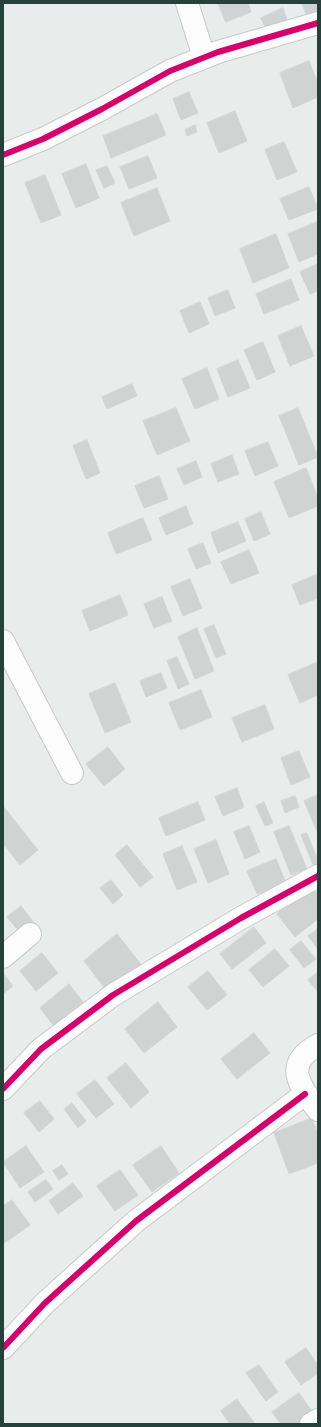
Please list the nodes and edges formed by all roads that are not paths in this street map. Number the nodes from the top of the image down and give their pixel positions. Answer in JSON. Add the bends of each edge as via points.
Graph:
{"nodes":[{"id":1,"x":186,"y":3,"type":"edge"},
{"id":2,"x":318,"y":23,"type":"edge"},
{"id":3,"x":204,"y":57,"type":"junction"},
{"id":4,"x":3,"y":155,"type":"edge"},
{"id":5,"x":3,"y":641,"type":"edge"},
{"id":6,"x":72,"y":773,"type":"dead end"},
{"id":7,"x":318,"y":876,"type":"edge"},
{"id":8,"x":30,"y":934,"type":"dead end"},
{"id":9,"x":3,"y":957,"type":"edge"},
{"id":10,"x":318,"y":1045,"type":"edge"},
{"id":11,"x":3,"y":1089,"type":"edge"},
{"id":12,"x":311,"y":1102,"type":"edge"},
{"id":13,"x":3,"y":1348,"type":"edge"},
{"id":14,"x":318,"y":1420,"type":"edge"},
{"id":15,"x":311,"y":1424,"type":"edge"}],
"edges":[{"from":1,"to":3,"type":"street"},
{"from":2,"to":3,"type":"street"},
{"from":3,"to":4,"type":"street","via":[[170,71],[43,139]]},
{"from":5,"to":6,"type":"street"},
{"from":7,"to":11,"type":"street","via":[[241,918],[113,994],[41,1049]]},
{"from":8,"to":9,"type":"street"},
{"from":10,"to":12,"type":"street","via":[[299,1060],[296,1072]]},
{"from":12,"to":13,"type":"street","via":[[136,1220],[44,1303]]},
{"from":14,"to":15,"type":"street"}]}
